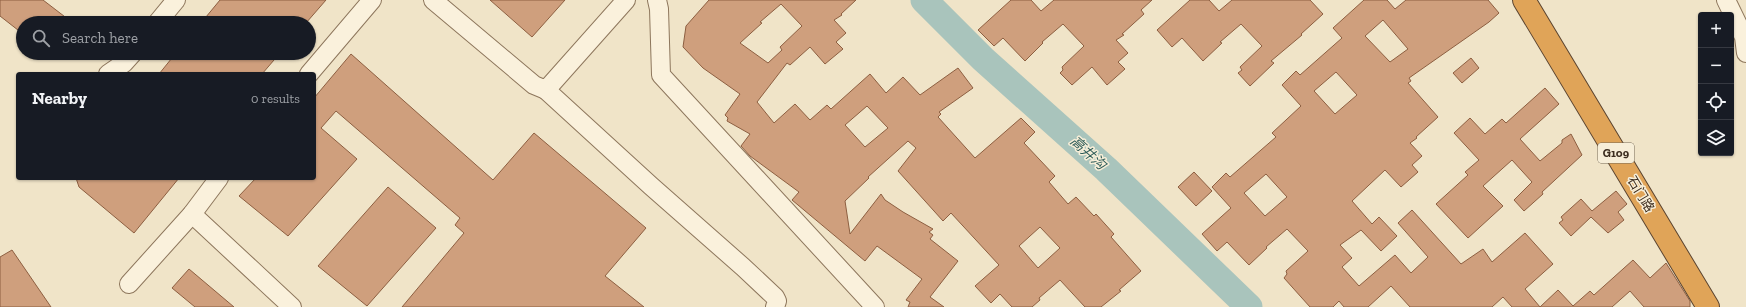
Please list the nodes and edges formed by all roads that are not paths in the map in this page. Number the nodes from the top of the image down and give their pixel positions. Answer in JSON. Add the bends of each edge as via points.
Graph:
{"nodes":[{"id":1,"x":176,"y":0,"type":"edge"},
{"id":2,"x":372,"y":0,"type":"edge"},
{"id":3,"x":433,"y":0,"type":"edge"},
{"id":4,"x":626,"y":0,"type":"edge"},
{"id":5,"x":656,"y":0,"type":"edge"},
{"id":6,"x":1524,"y":0,"type":"edge"},
{"id":7,"x":1539,"y":0,"type":"edge"},
{"id":8,"x":1726,"y":0,"type":"edge"},
{"id":9,"x":163,"y":16,"type":"edge"},
{"id":10,"x":1746,"y":53,"type":"edge"},
{"id":11,"x":127,"y":60,"type":"edge"},
{"id":12,"x":111,"y":72,"type":"edge"},
{"id":13,"x":311,"y":72,"type":"edge"},
{"id":14,"x":546,"y":90,"type":"junction"},
{"id":15,"x":218,"y":180,"type":"edge"},
{"id":16,"x":192,"y":214,"type":"junction"},
{"id":17,"x":129,"y":284,"type":"dead end"},
{"id":18,"x":292,"y":307,"type":"edge"},
{"id":19,"x":775,"y":307,"type":"edge"},
{"id":20,"x":875,"y":307,"type":"edge"},
{"id":21,"x":1708,"y":307,"type":"edge"},
{"id":22,"x":1722,"y":307,"type":"edge"}],
"edges":[{"from":1,"to":9,"type":"lane"},
{"from":2,"to":13,"type":"lane"},
{"from":3,"to":14,"type":"lane","via":[[534,85]]},
{"from":4,"to":14,"type":"lane"},
{"from":5,"to":20,"type":"lane","via":[[659,9],[661,76]]},
{"from":6,"to":21,"type":"highway","name":"石门路","number":"G109"},
{"from":7,"to":22,"type":"highway","name":"石门路","number":"G109"},
{"from":8,"to":10,"type":"lane","via":[[1744,37]]},
{"from":11,"to":12,"type":"lane"},
{"from":14,"to":19,"type":"lane","via":[[743,266],[774,297],[777,301]]},
{"from":15,"to":16,"type":"lane"},
{"from":16,"to":17,"type":"lane"},
{"from":16,"to":18,"type":"lane"}]}
